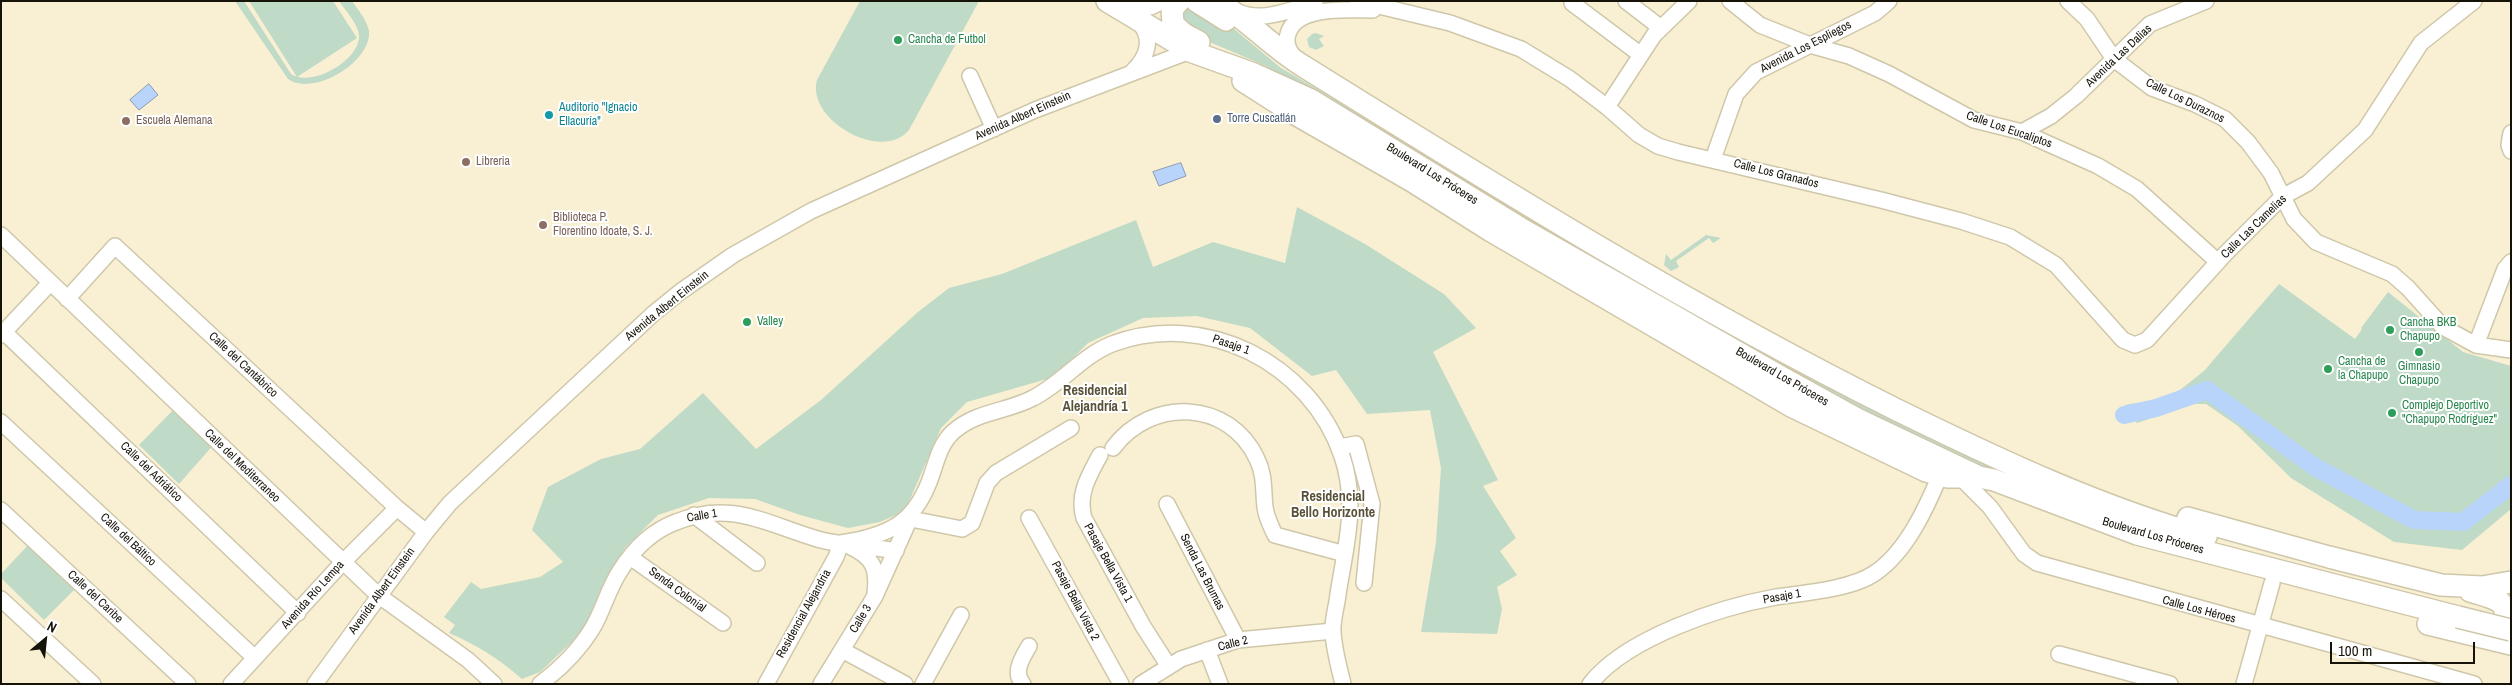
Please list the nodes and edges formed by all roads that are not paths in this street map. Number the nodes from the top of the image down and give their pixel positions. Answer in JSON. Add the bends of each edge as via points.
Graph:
{"nodes":[{"id":1,"x":1107,"y":1,"type":"edge"},
{"id":2,"x":1156,"y":1,"type":"edge"},
{"id":3,"x":1179,"y":1,"type":"edge"},
{"id":4,"x":1196,"y":1,"type":"edge"},
{"id":5,"x":1329,"y":1,"type":"edge"},
{"id":6,"x":1358,"y":1,"type":"edge"},
{"id":7,"x":1626,"y":1,"type":"edge"},
{"id":8,"x":1689,"y":1,"type":"edge"},
{"id":9,"x":1730,"y":1,"type":"edge"},
{"id":10,"x":1889,"y":1,"type":"edge"},
{"id":11,"x":2068,"y":1,"type":"edge"},
{"id":12,"x":2206,"y":1,"type":"edge"},
{"id":13,"x":2474,"y":1,"type":"edge"},
{"id":14,"x":1572,"y":3,"type":"dead end"},
{"id":15,"x":1223,"y":5,"type":"edge"},
{"id":16,"x":1138,"y":11,"type":"edge"},
{"id":17,"x":1406,"y":11,"type":"junction"},
{"id":18,"x":1660,"y":28,"type":"junction"},
{"id":19,"x":1810,"y":45,"type":"junction"},
{"id":20,"x":1190,"y":51,"type":"junction"},
{"id":21,"x":1641,"y":55,"type":"junction"},
{"id":22,"x":2114,"y":59,"type":"junction"},
{"id":23,"x":1304,"y":67,"type":"junction"},
{"id":24,"x":1129,"y":75,"type":"junction"},
{"id":25,"x":970,"y":76,"type":"dead end"},
{"id":26,"x":1311,"y":100,"type":"junction"},
{"id":27,"x":1607,"y":107,"type":"junction"},
{"id":28,"x":1382,"y":114,"type":"junction"},
{"id":29,"x":2040,"y":122,"type":"junction"},
{"id":30,"x":994,"y":129,"type":"junction"},
{"id":31,"x":2022,"y":132,"type":"junction"},
{"id":32,"x":2511,"y":133,"type":"edge"},
{"id":33,"x":2041,"y":139,"type":"junction"},
{"id":34,"x":2511,"y":151,"type":"edge"},
{"id":35,"x":1713,"y":159,"type":"junction"},
{"id":36,"x":2282,"y":196,"type":"junction"},
{"id":37,"x":1473,"y":199,"type":"junction"},
{"id":38,"x":1491,"y":231,"type":"junction"},
{"id":39,"x":1,"y":235,"type":"edge"},
{"id":40,"x":2218,"y":262,"type":"junction"},
{"id":41,"x":2511,"y":262,"type":"edge"},
{"id":42,"x":50,"y":283,"type":"junction"},
{"id":43,"x":67,"y":299,"type":"junction"},
{"id":44,"x":3,"y":333,"type":"edge"},
{"id":45,"x":2476,"y":345,"type":"junction"},
{"id":46,"x":2135,"y":346,"type":"joint"},
{"id":47,"x":2511,"y":350,"type":"edge"},
{"id":48,"x":1,"y":422,"type":"edge"},
{"id":49,"x":1071,"y":428,"type":"dead end"},
{"id":50,"x":1339,"y":447,"type":"junction"},
{"id":51,"x":1960,"y":477,"type":"junction"},
{"id":52,"x":1168,"y":504,"type":"dead end"},
{"id":53,"x":398,"y":508,"type":"junction"},
{"id":54,"x":1,"y":510,"type":"edge"},
{"id":55,"x":694,"y":514,"type":"junction"},
{"id":56,"x":912,"y":515,"type":"junction"},
{"id":57,"x":1030,"y":518,"type":"dead end"},
{"id":58,"x":426,"y":532,"type":"junction"},
{"id":59,"x":2137,"y":534,"type":"junction"},
{"id":60,"x":841,"y":543,"type":"junction"},
{"id":61,"x":896,"y":551,"type":"junction"},
{"id":62,"x":1344,"y":554,"type":"junction"},
{"id":63,"x":630,"y":556,"type":"junction"},
{"id":64,"x":343,"y":562,"type":"junction"},
{"id":65,"x":757,"y":563,"type":"dead end"},
{"id":66,"x":2511,"y":582,"type":"edge"},
{"id":67,"x":1364,"y":583,"type":"dead end"},
{"id":68,"x":2272,"y":583,"type":"junction"},
{"id":69,"x":378,"y":595,"type":"junction"},
{"id":70,"x":875,"y":596,"type":"junction"},
{"id":71,"x":1,"y":599,"type":"edge"},
{"id":72,"x":2460,"y":602,"type":"junction"},
{"id":73,"x":298,"y":613,"type":"junction"},
{"id":74,"x":961,"y":615,"type":"dead end"},
{"id":75,"x":2511,"y":616,"type":"edge"},
{"id":76,"x":723,"y":623,"type":"dead end"},
{"id":77,"x":2260,"y":626,"type":"junction"},
{"id":78,"x":2511,"y":630,"type":"edge"},
{"id":79,"x":1333,"y":631,"type":"junction"},
{"id":80,"x":2479,"y":637,"type":"junction"},
{"id":81,"x":1238,"y":640,"type":"junction"},
{"id":82,"x":2511,"y":644,"type":"edge"},
{"id":83,"x":1029,"y":646,"type":"dead end"},
{"id":84,"x":842,"y":650,"type":"junction"},
{"id":85,"x":1207,"y":650,"type":"junction"},
{"id":86,"x":2059,"y":654,"type":"dead end"},
{"id":87,"x":255,"y":658,"type":"junction"},
{"id":88,"x":1168,"y":666,"type":"junction"},
{"id":89,"x":92,"y":684,"type":"edge"},
{"id":90,"x":188,"y":684,"type":"edge"},
{"id":91,"x":231,"y":684,"type":"edge"},
{"id":92,"x":315,"y":684,"type":"edge"},
{"id":93,"x":494,"y":684,"type":"edge"},
{"id":94,"x":540,"y":684,"type":"edge"},
{"id":95,"x":766,"y":684,"type":"edge"},
{"id":96,"x":821,"y":684,"type":"edge"},
{"id":97,"x":905,"y":684,"type":"edge"},
{"id":98,"x":923,"y":684,"type":"edge"},
{"id":99,"x":1023,"y":684,"type":"edge"},
{"id":100,"x":1121,"y":684,"type":"edge"},
{"id":101,"x":1142,"y":684,"type":"edge"},
{"id":102,"x":1220,"y":684,"type":"edge"},
{"id":103,"x":1343,"y":684,"type":"edge"},
{"id":104,"x":1590,"y":684,"type":"edge"},
{"id":105,"x":2170,"y":684,"type":"edge"},
{"id":106,"x":2244,"y":684,"type":"edge"},
{"id":107,"x":2474,"y":684,"type":"edge"}],
"edges":[{"from":1,"to":16,"type":"highway","name":"Boulevard Los Próceres"},
{"from":2,"to":16,"type":"highway"},
{"from":3,"to":26,"type":"highway","via":[[1172,9],[1171,18],[1184,34],[1269,71]]},
{"from":4,"to":28,"type":"highway","via":[[1216,12],[1280,64]]},
{"from":5,"to":15,"type":"street","via":[[1255,17]]},
{"from":6,"to":17,"type":"street","name":"Calle Los Granados"},
{"from":7,"to":18,"type":"street"},
{"from":8,"to":18,"type":"street"},
{"from":9,"to":19,"type":"street","name":"Calle Los Eucaliptos","via":[[1760,25]]},
{"from":10,"to":19,"type":"street","name":"Avenida Los Espliegos","via":[[1875,13]]},
{"from":11,"to":22,"type":"street","name":"Calle Los Duraznos","via":[[2087,19]]},
{"from":12,"to":22,"type":"street","name":"Avenida Las Dalias","via":[[2150,24]]},
{"from":13,"to":36,"type":"street","name":"Calle Las Camelias","via":[[2421,43],[2365,130],[2308,183]]},
{"from":14,"to":21,"type":"street"},
{"from":15,"to":23,"type":"highway","name":"Boulevard Los Próceres"},
{"from":16,"to":20,"type":"highway","name":"Boulevard Los Próceres"},
{"from":16,"to":24,"type":"street","via":[[1147,34],[1147,50]]},
{"from":17,"to":23,"type":"street","name":"Calle Los Granados","via":[[1334,11],[1304,16],[1291,26],[1287,39],[1292,55]]},
{"from":17,"to":27,"type":"street","name":"Calle Los Granados","via":[[1478,32],[1521,49],[1545,62]]},
{"from":18,"to":21,"type":"street"},
{"from":19,"to":31,"type":"street","name":"Calle Los Eucaliptos","via":[[1849,56],[1889,74],[1974,120]]},
{"from":19,"to":35,"type":"street","name":"Avenida Los Espliegos","via":[[1756,72],[1736,94]]},
{"from":20,"to":24,"type":"street","name":"Avenida Albert Einstein"},
{"from":20,"to":26,"type":"highway","name":"Boulevard Los Próceres","via":[[1254,74]]},
{"from":20,"to":38,"type":"highway"},
{"from":21,"to":27,"type":"street"},
{"from":22,"to":29,"type":"street","name":"Avenida Las Dalias","via":[[2076,96]]},
{"from":22,"to":36,"type":"street","name":"Calle Los Duraznos","via":[[2152,88],[2225,119],[2248,142],[2271,173]]},
{"from":23,"to":28,"type":"highway","name":"Boulevard Los Próceres"},
{"from":24,"to":30,"type":"street","name":"Avenida Albert Einstein","via":[[1077,92]]},
{"from":25,"to":30,"type":"street"},
{"from":26,"to":37,"type":"highway","name":"Boulevard Los Próceres"},
{"from":27,"to":35,"type":"street","name":"Calle Los Granados","via":[[1639,135],[1658,146]]},
{"from":28,"to":72,"type":"highway","name":"Boulevard Los Próceres","via":[[1746,332],[1850,387],[2025,470],[2237,538]]},
{"from":29,"to":31,"type":"street","name":"Avenida Las Dalias"},
{"from":29,"to":33,"type":"street"},
{"from":30,"to":58,"type":"street","name":"Avenida Albert Einstein","via":[[811,211],[707,272],[654,313],[525,432],[450,503]]},
{"from":31,"to":33,"type":"street","name":"Calle Los Eucaliptos"},
{"from":32,"to":34,"type":"street"},
{"from":33,"to":40,"type":"street","name":"Calle Los Eucaliptos","via":[[2137,189]]},
{"from":35,"to":46,"type":"street","name":"Calle Los Granados","via":[[1908,207],[2010,238],[2056,264],[2123,340]]},
{"from":36,"to":40,"type":"street","name":"Calle Las Camelias"},
{"from":36,"to":45,"type":"street","name":"Calle Los Duraznos","via":[[2294,219],[2316,242],[2392,274],[2443,326]]},
{"from":37,"to":38,"type":"highway"},
{"from":37,"to":51,"type":"highway","name":"Boulevard Los Próceres"},
{"from":38,"to":51,"type":"highway","via":[[1791,406]]},
{"from":39,"to":42,"type":"street","name":"Calle del Mediterraneo"},
{"from":40,"to":46,"type":"street","name":"Calle Las Camelias","via":[[2147,340]]},
{"from":41,"to":45,"type":"street","via":[[2505,269]]},
{"from":42,"to":43,"type":"street","name":"Calle del Mediterraneo"},
{"from":42,"to":44,"type":"street"},
{"from":43,"to":53,"type":"street","name":"Calle del Cantábrico","via":[[115,246]]},
{"from":43,"to":64,"type":"street","name":"Calle del Mediterraneo"},
{"from":44,"to":73,"type":"street","name":"Calle del Adriático"},
{"from":45,"to":47,"type":"street","name":"Calle Los Duraznos"},
{"from":48,"to":87,"type":"street","name":"Calle del Báltico"},
{"from":49,"to":56,"type":"street","via":[[996,473],[987,483],[972,523],[962,529]]},
{"from":50,"to":56,"type":"street","name":"Pasaje 1","via":[[1311,402],[1265,359],[1225,341],[1195,335],[1158,334],[1110,345],[1031,400],[977,416],[953,432],[942,446],[930,482]]},
{"from":50,"to":62,"type":"street","name":"Pasaje 1","via":[[1352,504]]},
{"from":50,"to":67,"type":"street","via":[[1356,444],[1372,504]]},
{"from":51,"to":59,"type":"highway","name":"Boulevard Los Próceres","via":[[1994,480]]},
{"from":51,"to":77,"type":"street","name":"Calle Los Héroes","via":[[1990,506],[2024,554],[2037,563]]},
{"from":51,"to":104,"type":"street","name":"Pasaje 1","via":[[1875,573],[1834,588],[1763,600],[1699,618],[1633,648],[1600,671]]},
{"from":52,"to":81,"type":"street","name":"Senda Las Brumas"},
{"from":53,"to":58,"type":"street","name":"Calle del Cantábrico"},
{"from":53,"to":64,"type":"street","name":"Avenida Río Lempa"},
{"from":54,"to":90,"type":"street","name":"Calle del Caribe"},
{"from":55,"to":60,"type":"street","name":"Calle 1","via":[[721,511],[743,515]]},
{"from":55,"to":63,"type":"street","name":"Calle 1","via":[[659,530]]},
{"from":55,"to":65,"type":"street"},
{"from":56,"to":60,"type":"street","via":[[880,535]]},
{"from":56,"to":61,"type":"street"},
{"from":57,"to":100,"type":"street","name":"Pasaje Bella Vista 2"},
{"from":58,"to":69,"type":"street","name":"Avenida Albert Einstein"},
{"from":59,"to":68,"type":"highway","via":[[2171,550]]},
{"from":59,"to":72,"type":"highway","name":"Boulevard Los Próceres"},
{"from":60,"to":61,"type":"street","name":"Calle 1"},
{"from":60,"to":70,"type":"street","via":[[864,553],[872,562]]},
{"from":60,"to":95,"type":"street","name":"Residencial Alejandria"},
{"from":61,"to":70,"type":"street","name":"Calle 3"},
{"from":62,"to":79,"type":"street","name":"Pasaje 1"},
{"from":62,"to":88,"type":"street","name":"Pasaje Bella Vista 1","via":[[1276,535],[1265,509],[1263,473],[1258,460],[1240,435],[1217,420],[1186,410],[1161,414],[1127,432],[1107,452],[1085,483],[1081,500],[1084,518]]},
{"from":63,"to":76,"type":"street","name":"Senda Colonial"},
{"from":63,"to":94,"type":"street","name":"Calle 1","via":[[592,629],[564,665]]},
{"from":64,"to":69,"type":"street","name":"Calle del Mediterraneo"},
{"from":64,"to":73,"type":"street","name":"Avenida Río Lempa"},
{"from":66,"to":72,"type":"highway","via":[[2482,587]]},
{"from":68,"to":77,"type":"street"},
{"from":68,"to":80,"type":"highway"},
{"from":69,"to":92,"type":"street","name":"Avenida Albert Einstein"},
{"from":69,"to":93,"type":"street","name":"Calle del Mediterraneo","via":[[468,660]]},
{"from":70,"to":84,"type":"street","name":"Calle 3"},
{"from":71,"to":89,"type":"street"},
{"from":72,"to":75,"type":"highway","name":"Boulevard Los Próceres"},
{"from":72,"to":78,"type":"highway","name":"Boulevard Los Próceres","bridge":true},
{"from":72,"to":80,"type":"highway","via":[[2498,600],[2506,611],[2506,618],[2494,636]]},
{"from":73,"to":87,"type":"street","name":"Avenida Río Lempa"},
{"from":74,"to":98,"type":"street"},
{"from":77,"to":106,"type":"street"},
{"from":77,"to":107,"type":"street","name":"Calle Los Héroes"},
{"from":79,"to":81,"type":"street","name":"Calle 2"},
{"from":79,"to":103,"type":"street","name":"Pasaje 1"},
{"from":80,"to":82,"type":"highway"},
{"from":81,"to":85,"type":"street","name":"Calle 2"},
{"from":83,"to":99,"type":"street","via":[[1018,667],[1019,680]]},
{"from":84,"to":96,"type":"street","name":"Calle 3"},
{"from":84,"to":97,"type":"street"},
{"from":85,"to":88,"type":"street","name":"Calle 2"},
{"from":85,"to":102,"type":"street"},
{"from":86,"to":105,"type":"street"},
{"from":87,"to":91,"type":"street","name":"Avenida Río Lempa"},
{"from":88,"to":101,"type":"street","name":"Calle 2"}]}
